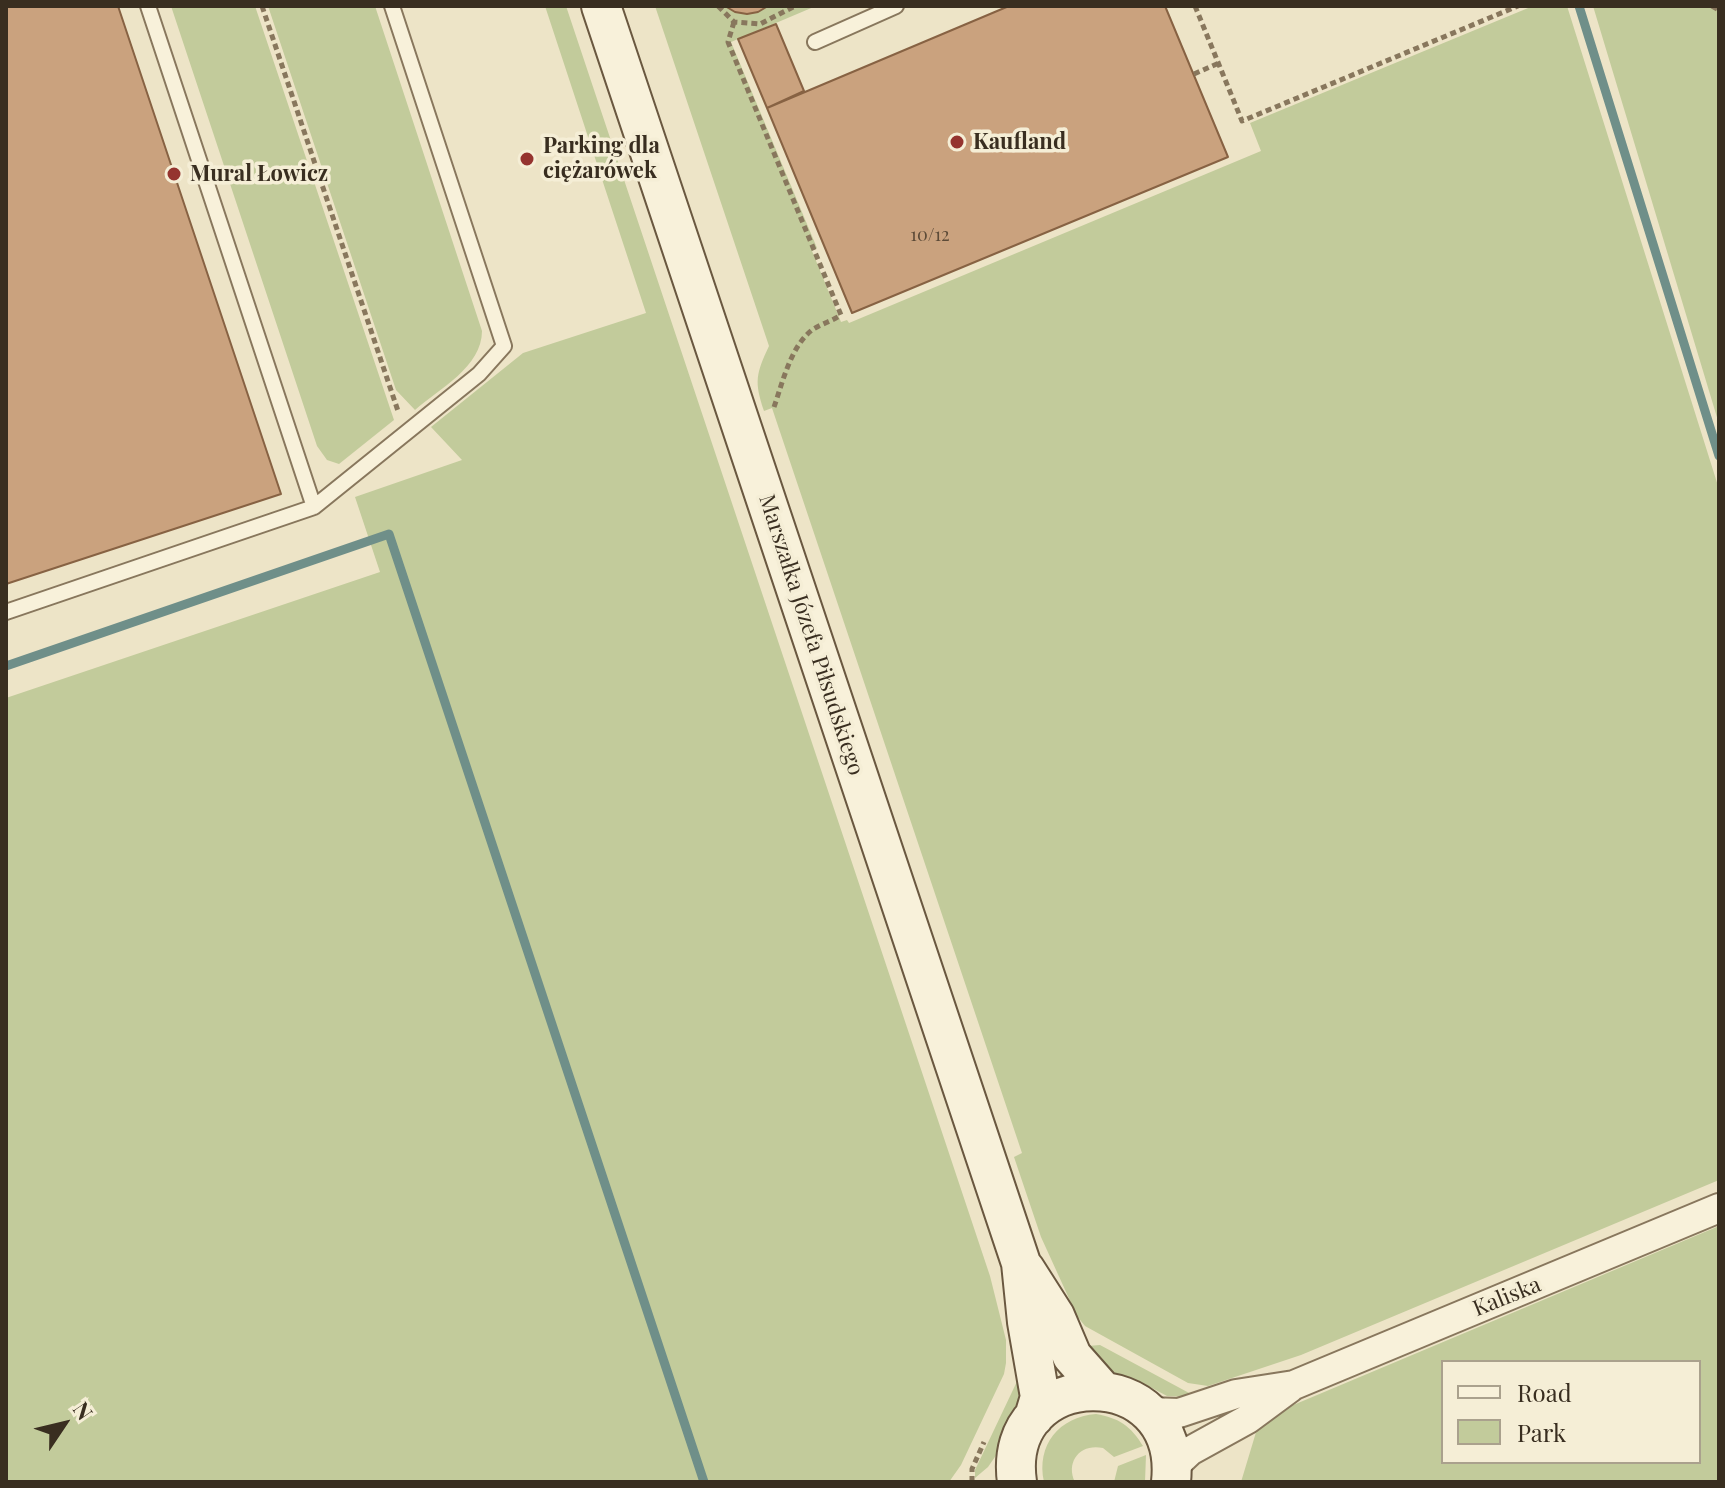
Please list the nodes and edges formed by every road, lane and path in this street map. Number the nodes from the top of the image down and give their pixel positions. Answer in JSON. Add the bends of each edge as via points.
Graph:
{"nodes":[{"id":1,"x":148,"y":6,"type":"edge"},
{"id":2,"x":392,"y":6,"type":"edge"},
{"id":3,"x":601,"y":6,"type":"edge"},
{"id":4,"x":718,"y":6,"type":"edge"},
{"id":5,"x":795,"y":6,"type":"edge"},
{"id":6,"x":896,"y":6,"type":"edge"},
{"id":7,"x":1195,"y":6,"type":"edge"},
{"id":8,"x":1518,"y":6,"type":"edge"},
{"id":9,"x":1712,"y":6,"type":"edge"},
{"id":10,"x":1719,"y":10,"type":"edge"},
{"id":11,"x":734,"y":22,"type":"junction"},
{"id":12,"x":815,"y":42,"type":"dead end"},
{"id":13,"x":1219,"y":63,"type":"junction"},
{"id":14,"x":1194,"y":74,"type":"dead end"},
{"id":15,"x":773,"y":412,"type":"dead end"},
{"id":16,"x":314,"y":507,"type":"junction"},
{"id":17,"x":6,"y":612,"type":"edge"},
{"id":18,"x":1719,"y":1208,"type":"edge"},
{"id":19,"x":1021,"y":1263,"type":"junction"},
{"id":20,"x":1294,"y":1385,"type":"junction"},
{"id":21,"x":1102,"y":1390,"type":"junction"},
{"id":22,"x":1149,"y":1412,"type":"junction"},
{"id":23,"x":1034,"y":1417,"type":"junction"},
{"id":24,"x":1172,"y":1475,"type":"edge"},
{"id":25,"x":1009,"y":1476,"type":"edge"}],
"edges":[{"from":1,"to":16,"type":"lane"},
{"from":2,"to":16,"type":"lane","via":[[504,346],[479,374]]},
{"from":3,"to":19,"type":"street","name":"Marszałka Józefa Piłsudskiego"},
{"from":4,"to":11,"type":"path"},
{"from":5,"to":11,"type":"path","via":[[760,24]]},
{"from":6,"to":12,"type":"lane"},
{"from":7,"to":13,"type":"path"},
{"from":8,"to":13,"type":"path","via":[[1242,121]]},
{"from":9,"to":10,"type":"path"},
{"from":11,"to":15,"type":"path","via":[[728,42],[841,315],[804,338]]},
{"from":13,"to":14,"type":"path"},
{"from":16,"to":17,"type":"lane"},
{"from":18,"to":20,"type":"street","name":"Kaliska"},
{"from":19,"to":21,"type":"street","name":"Marszałka Józefa Piłsudskiego","via":[[1055,1316],[1072,1356]]},
{"from":19,"to":23,"type":"street","name":"Marszałka Józefa Piłsudskiego","via":[[1040,1397]]},
{"from":20,"to":22,"type":"street","name":"Kaliska","via":[[1236,1394],[1179,1413]]},
{"from":20,"to":24,"type":"street","name":"Kaliska","via":[[1248,1419],[1190,1451]]},
{"from":21,"to":22,"type":"street"},
{"from":21,"to":23,"type":"street","via":[[1058,1398]]},
{"from":22,"to":24,"type":"street","via":[[1170,1447]]},
{"from":23,"to":25,"type":"street"}]}
